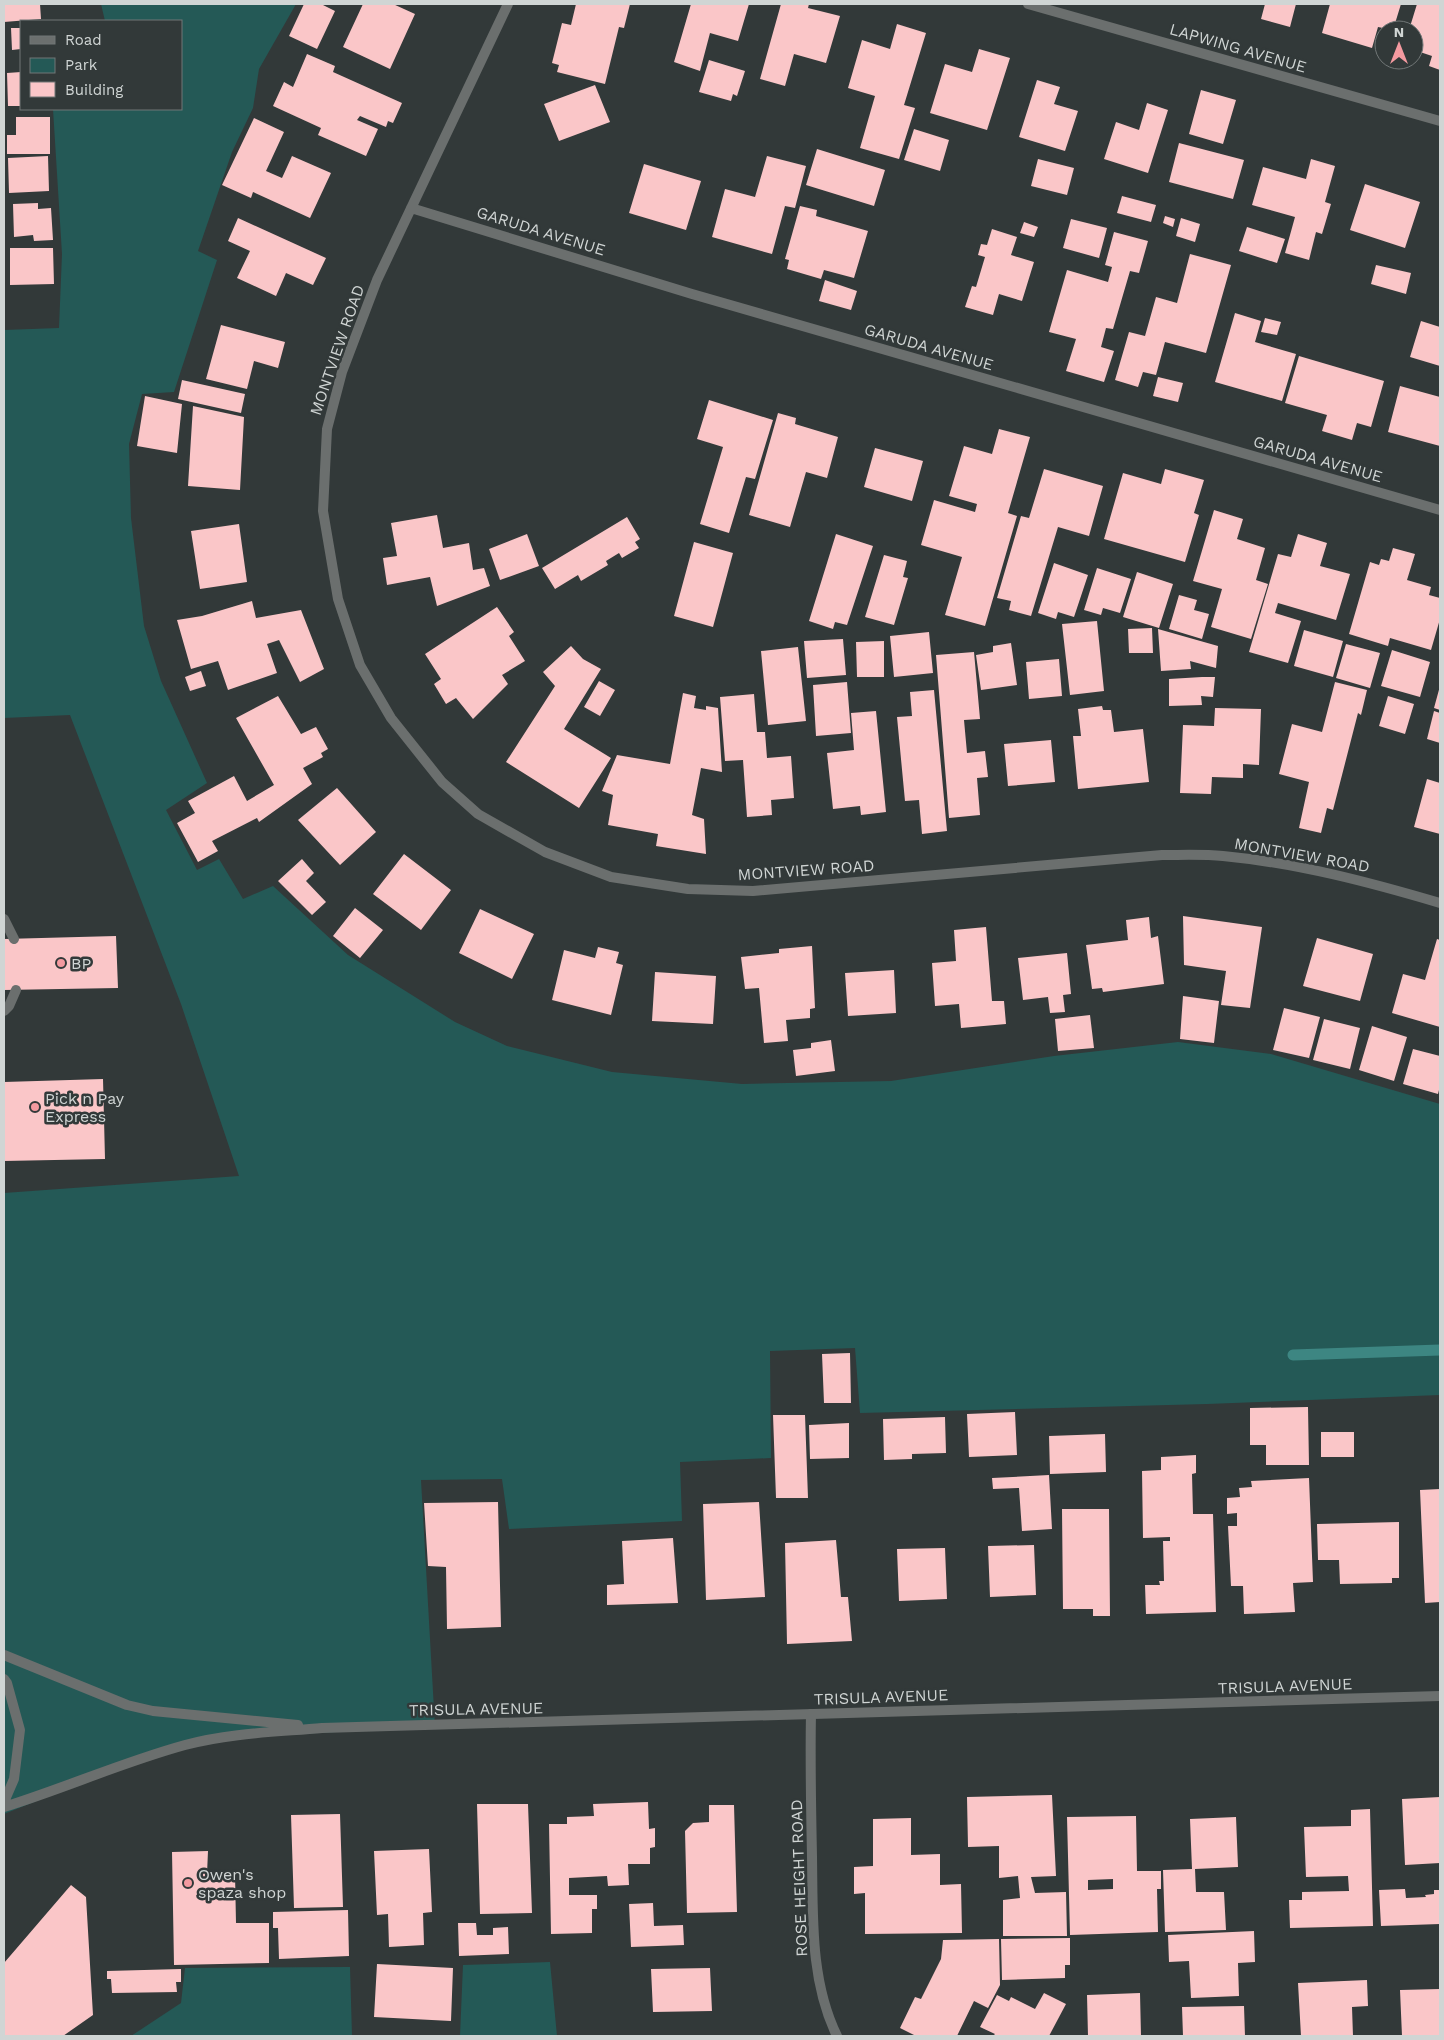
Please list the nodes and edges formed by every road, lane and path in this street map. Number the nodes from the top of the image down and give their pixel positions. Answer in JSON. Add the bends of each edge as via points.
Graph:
{"nodes":[{"id":1,"x":508,"y":4,"type":"edge"},
{"id":2,"x":1031,"y":4,"type":"edge"},
{"id":3,"x":1440,"y":120,"type":"edge"},
{"id":4,"x":411,"y":208,"type":"junction"},
{"id":5,"x":1440,"y":510,"type":"edge"},
{"id":6,"x":1440,"y":903,"type":"edge"},
{"id":7,"x":4,"y":919,"type":"edge"},
{"id":8,"x":14,"y":939,"type":"dead end"},
{"id":9,"x":16,"y":990,"type":"dead end"},
{"id":10,"x":4,"y":1010,"type":"edge"},
{"id":11,"x":4,"y":1655,"type":"edge"},
{"id":12,"x":4,"y":1679,"type":"edge"},
{"id":13,"x":1440,"y":1696,"type":"edge"},
{"id":14,"x":811,"y":1714,"type":"junction"},
{"id":15,"x":322,"y":1728,"type":"junction"},
{"id":16,"x":4,"y":1802,"type":"edge"},
{"id":17,"x":4,"y":1807,"type":"edge"},
{"id":18,"x":837,"y":2036,"type":"edge"}],
"edges":[{"from":1,"to":4,"type":"street","name":"MONTVIEW ROAD"},
{"from":2,"to":3,"type":"street","name":"LAPWING AVENUE"},
{"from":4,"to":5,"type":"street","name":"GARUDA AVENUE","via":[[692,294]]},
{"from":4,"to":6,"type":"street","name":"MONTVIEW ROAD","via":[[377,280],[342,372],[327,429],[323,512],[338,599],[360,665],[397,725],[442,782],[478,814],[545,852],[611,877],[688,889],[754,891],[1170,855],[1222,856],[1286,864],[1374,883]]},
{"from":7,"to":8,"type":"street"},
{"from":9,"to":10,"type":"street","via":[[10,1006]]},
{"from":11,"to":15,"type":"street","name":"TRISULA AVENUE","via":[[136,1707]]},
{"from":12,"to":16,"type":"street","via":[[20,1730],[14,1779]]},
{"from":13,"to":14,"type":"street","name":"TRISULA AVENUE"},
{"from":14,"to":15,"type":"street","name":"TRISULA AVENUE"},
{"from":14,"to":18,"type":"street","name":"ROSE HEIGHT ROAD","via":[[813,1939],[827,2016]]},
{"from":15,"to":17,"type":"street","name":"TRISULA AVENUE","via":[[186,1745]]}]}
